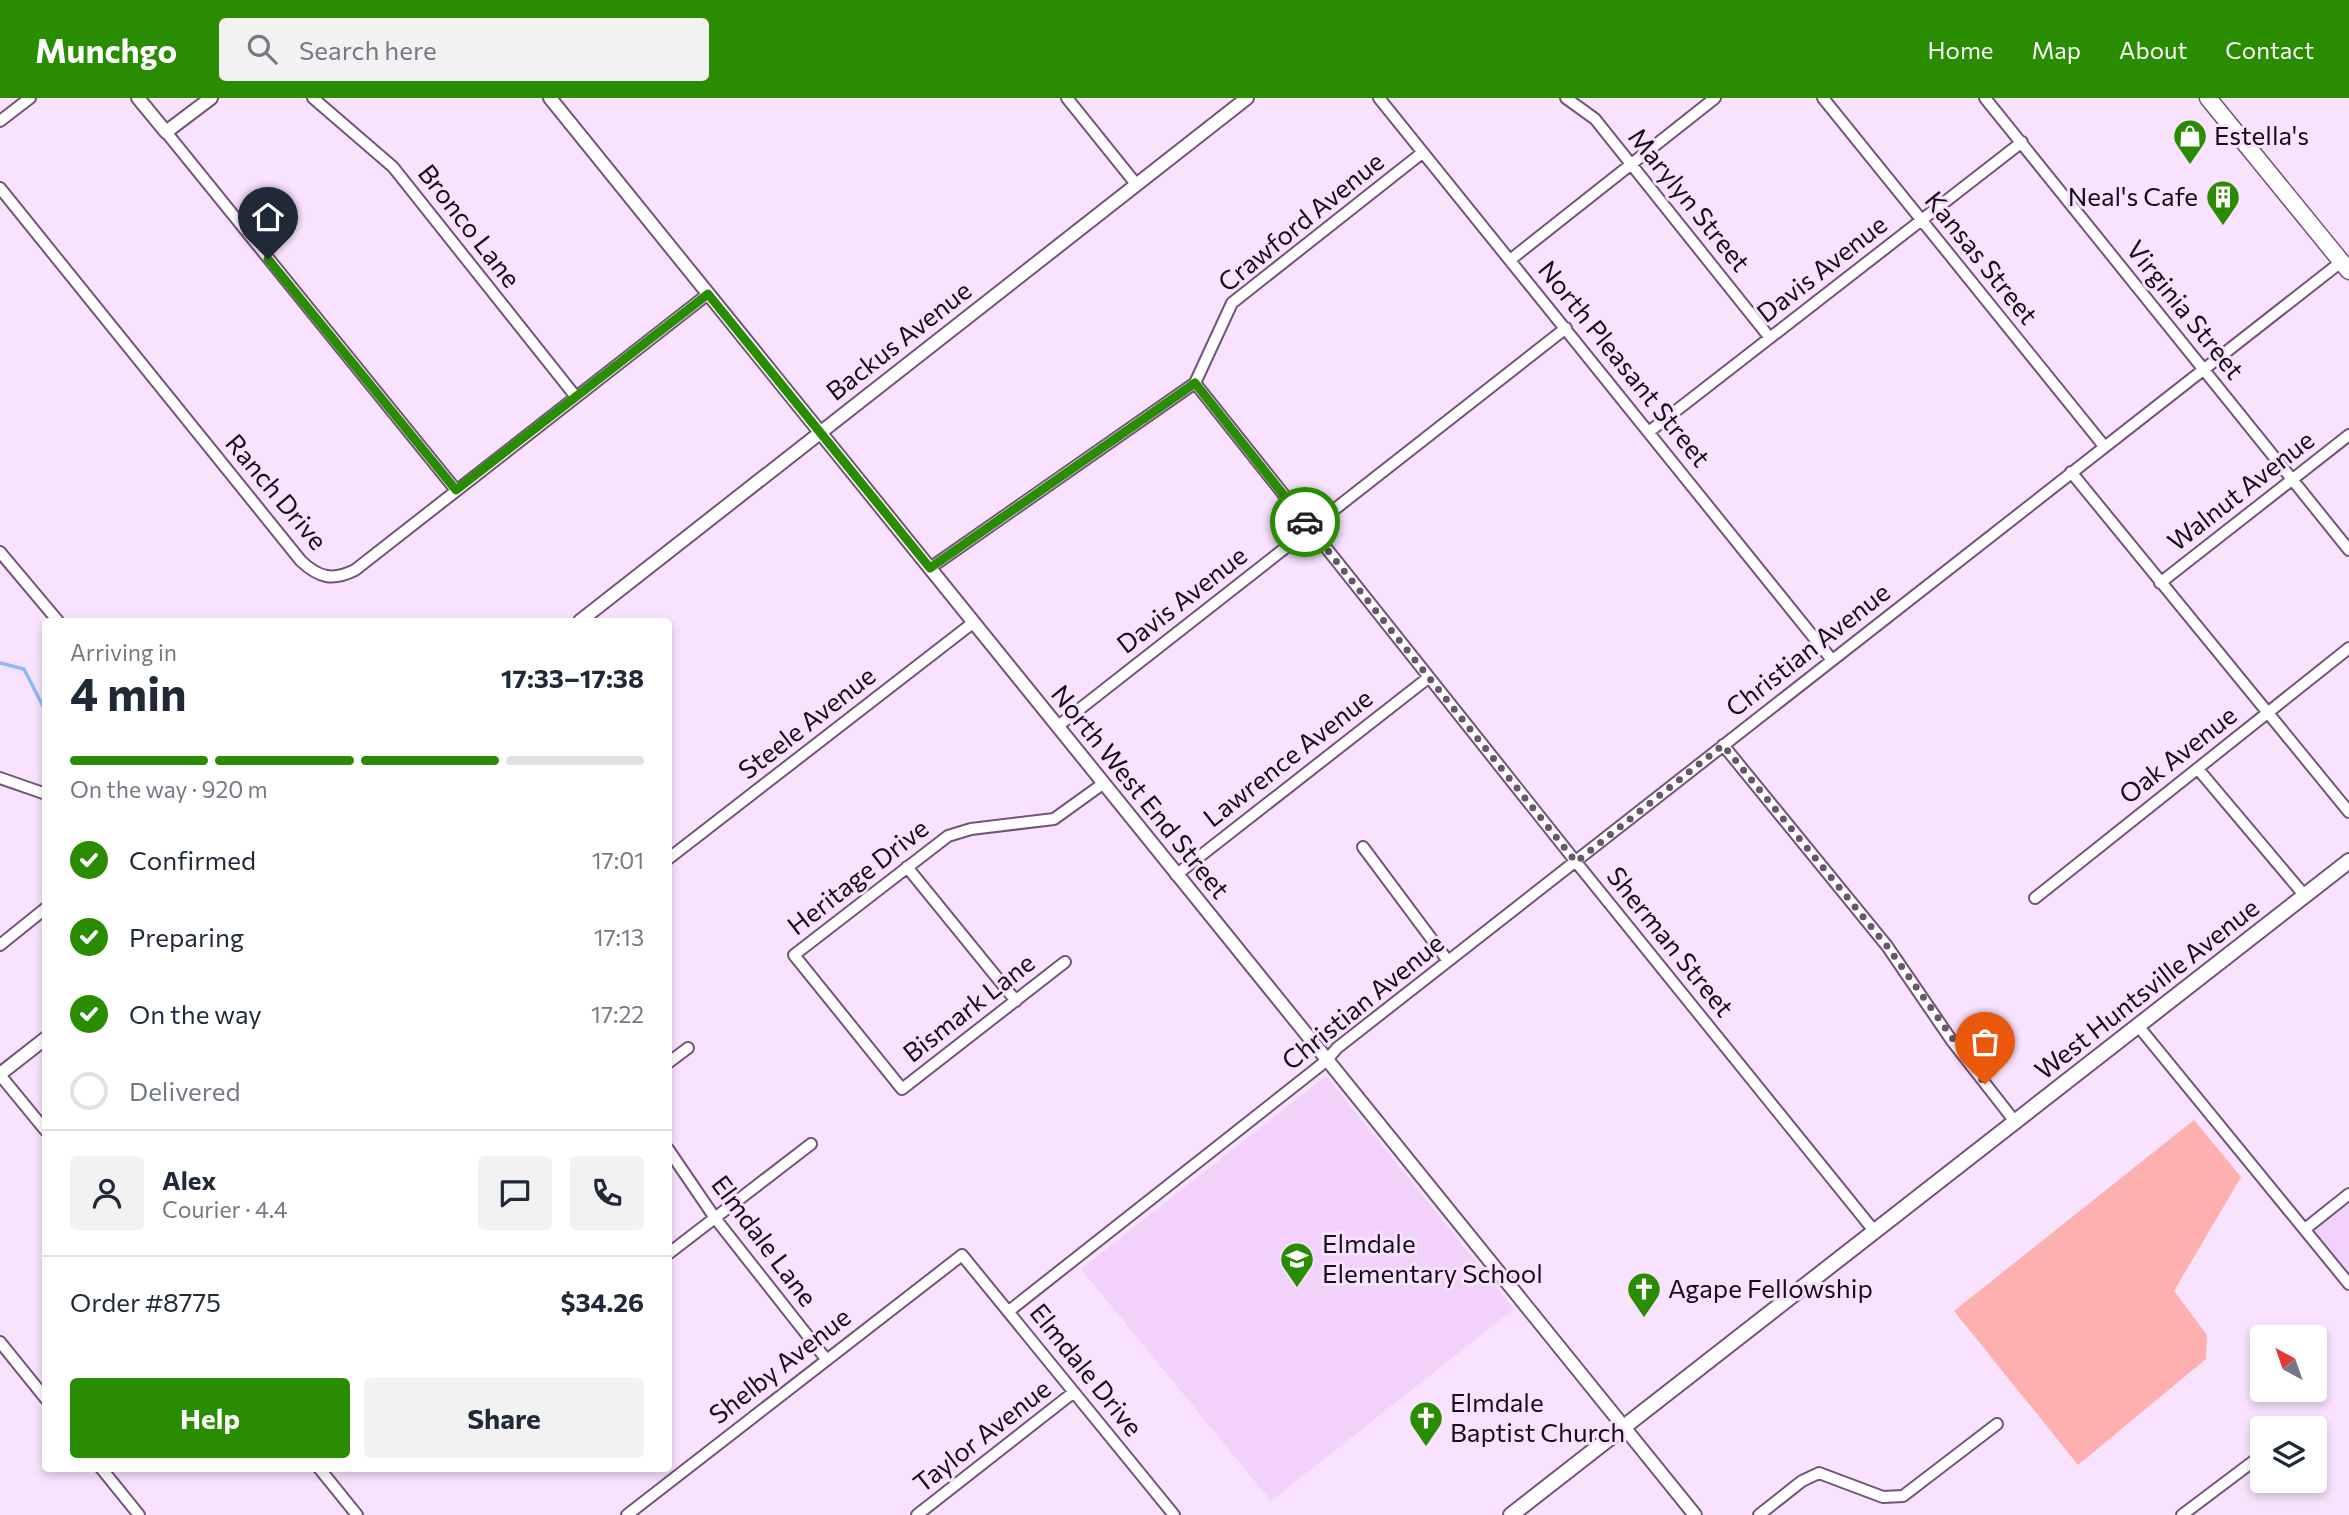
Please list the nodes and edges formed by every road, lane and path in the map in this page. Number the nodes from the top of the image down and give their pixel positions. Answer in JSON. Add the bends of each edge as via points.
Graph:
{"nodes":[{"id":1,"x":30,"y":98,"type":"edge"},
{"id":2,"x":138,"y":98,"type":"edge"},
{"id":3,"x":211,"y":98,"type":"edge"},
{"id":4,"x":313,"y":98,"type":"edge"},
{"id":5,"x":550,"y":98,"type":"edge"},
{"id":6,"x":1067,"y":98,"type":"edge"},
{"id":7,"x":1247,"y":98,"type":"edge"},
{"id":8,"x":1379,"y":98,"type":"edge"},
{"id":9,"x":1566,"y":98,"type":"edge"},
{"id":10,"x":1715,"y":98,"type":"edge"},
{"id":11,"x":1823,"y":98,"type":"edge"},
{"id":12,"x":1985,"y":98,"type":"edge"},
{"id":13,"x":2208,"y":98,"type":"edge"},
{"id":14,"x":0,"y":121,"type":"edge"},
{"id":15,"x":166,"y":132,"type":"junction"},
{"id":16,"x":2022,"y":142,"type":"junction"},
{"id":17,"x":1422,"y":153,"type":"junction"},
{"id":18,"x":1630,"y":163,"type":"junction"},
{"id":19,"x":1136,"y":184,"type":"junction"},
{"id":20,"x":0,"y":188,"type":"edge"},
{"id":21,"x":1921,"y":220,"type":"junction"},
{"id":22,"x":1510,"y":260,"type":"junction"},
{"id":23,"x":2345,"y":267,"type":"edge"},
{"id":24,"x":708,"y":294,"type":"junction"},
{"id":25,"x":1566,"y":328,"type":"junction"},
{"id":26,"x":1770,"y":338,"type":"junction"},
{"id":27,"x":2203,"y":368,"type":"junction"},
{"id":28,"x":1195,"y":383,"type":"junction"},
{"id":29,"x":576,"y":397,"type":"junction"},
{"id":30,"x":1650,"y":431,"type":"junction"},
{"id":31,"x":820,"y":433,"type":"junction"},
{"id":32,"x":2349,"y":435,"type":"edge"},
{"id":33,"x":2104,"y":446,"type":"junction"},
{"id":34,"x":2071,"y":472,"type":"junction"},
{"id":35,"x":2292,"y":480,"type":"junction"},
{"id":36,"x":456,"y":490,"type":"junction"},
{"id":37,"x":1310,"y":529,"type":"junction"},
{"id":38,"x":2349,"y":550,"type":"edge"},
{"id":39,"x":0,"y":552,"type":"edge"},
{"id":40,"x":930,"y":568,"type":"junction"},
{"id":41,"x":2160,"y":583,"type":"junction"},
{"id":42,"x":55,"y":618,"type":"edge"},
{"id":43,"x":584,"y":618,"type":"edge"},
{"id":44,"x":974,"y":622,"type":"junction"},
{"id":45,"x":2349,"y":648,"type":"edge"},
{"id":46,"x":1832,"y":660,"type":"junction"},
{"id":47,"x":1429,"y":678,"type":"junction"},
{"id":48,"x":2266,"y":714,"type":"junction"},
{"id":49,"x":1058,"y":726,"type":"junction"},
{"id":50,"x":1723,"y":745,"type":"junction"},
{"id":51,"x":2198,"y":769,"type":"junction"},
{"id":52,"x":0,"y":778,"type":"edge"},
{"id":53,"x":1104,"y":783,"type":"junction"},
{"id":54,"x":42,"y":792,"type":"edge"},
{"id":55,"x":2349,"y":812,"type":"edge"},
{"id":56,"x":1363,"y":847,"type":"dead end"},
{"id":57,"x":672,"y":856,"type":"edge"},
{"id":58,"x":1576,"y":862,"type":"junction"},
{"id":59,"x":2349,"y":862,"type":"edge"},
{"id":60,"x":907,"y":867,"type":"junction"},
{"id":61,"x":1177,"y":874,"type":"junction"},
{"id":62,"x":2305,"y":896,"type":"junction"},
{"id":63,"x":2035,"y":898,"type":"dead end"},
{"id":64,"x":42,"y":911,"type":"edge"},
{"id":65,"x":0,"y":944,"type":"edge"},
{"id":66,"x":1448,"y":961,"type":"junction"},
{"id":67,"x":1065,"y":962,"type":"dead end"},
{"id":68,"x":1016,"y":1001,"type":"junction"},
{"id":69,"x":2139,"y":1027,"type":"junction"},
{"id":70,"x":42,"y":1041,"type":"edge"},
{"id":71,"x":688,"y":1048,"type":"dead end"},
{"id":72,"x":672,"y":1060,"type":"edge"},
{"id":73,"x":1326,"y":1061,"type":"junction"},
{"id":74,"x":0,"y":1074,"type":"edge"},
{"id":75,"x":902,"y":1089,"type":"joint"},
{"id":76,"x":2016,"y":1123,"type":"junction"},
{"id":77,"x":42,"y":1126,"type":"edge"},
{"id":78,"x":811,"y":1144,"type":"dead end"},
{"id":79,"x":672,"y":1155,"type":"edge"},
{"id":80,"x":2349,"y":1194,"type":"edge"},
{"id":81,"x":715,"y":1218,"type":"junction"},
{"id":82,"x":2305,"y":1229,"type":"junction"},
{"id":83,"x":1875,"y":1232,"type":"junction"},
{"id":84,"x":672,"y":1251,"type":"edge"},
{"id":85,"x":962,"y":1255,"type":"joint"},
{"id":86,"x":2349,"y":1284,"type":"edge"},
{"id":87,"x":1009,"y":1311,"type":"junction"},
{"id":88,"x":0,"y":1342,"type":"edge"},
{"id":89,"x":826,"y":1359,"type":"junction"},
{"id":90,"x":1074,"y":1392,"type":"junction"},
{"id":91,"x":42,"y":1394,"type":"edge"},
{"id":92,"x":1997,"y":1424,"type":"dead end"},
{"id":93,"x":1624,"y":1427,"type":"junction"},
{"id":94,"x":2250,"y":1464,"type":"edge"},
{"id":95,"x":104,"y":1472,"type":"edge"},
{"id":96,"x":322,"y":1472,"type":"edge"},
{"id":97,"x":139,"y":1515,"type":"edge"},
{"id":98,"x":357,"y":1515,"type":"edge"},
{"id":99,"x":627,"y":1515,"type":"edge"},
{"id":100,"x":917,"y":1515,"type":"edge"},
{"id":101,"x":1174,"y":1515,"type":"edge"},
{"id":102,"x":1511,"y":1515,"type":"edge"},
{"id":103,"x":1695,"y":1515,"type":"edge"},
{"id":104,"x":1759,"y":1515,"type":"edge"},
{"id":105,"x":2182,"y":1515,"type":"edge"}],
"edges":[{"from":1,"to":14,"type":"street"},
{"from":2,"to":15,"type":"street"},
{"from":3,"to":15,"type":"street"},
{"from":4,"to":29,"type":"street","name":"Bronco Lane","via":[[393,167]]},
{"from":5,"to":24,"type":"street","name":"North West End Street"},
{"from":6,"to":19,"type":"street"},
{"from":7,"to":19,"type":"street","name":"Backus Avenue"},
{"from":8,"to":17,"type":"street","name":"North Pleasant Street"},
{"from":9,"to":18,"type":"street","name":"Marylyn Street","via":[[1595,119]]},
{"from":10,"to":18,"type":"street"},
{"from":11,"to":21,"type":"street","name":"Kansas Street"},
{"from":12,"to":16,"type":"street","name":"Virginia Street"},
{"from":13,"to":23,"type":"main road"},
{"from":15,"to":36,"type":"street"},
{"from":16,"to":21,"type":"street","name":"Davis Avenue"},
{"from":16,"to":27,"type":"street","name":"Virginia Street"},
{"from":17,"to":22,"type":"street","name":"North Pleasant Street"},
{"from":17,"to":28,"type":"street","name":"Crawford Avenue","via":[[1232,303]]},
{"from":18,"to":22,"type":"street"},
{"from":18,"to":26,"type":"street","name":"Marylyn Street"},
{"from":19,"to":31,"type":"street","name":"Backus Avenue"},
{"from":20,"to":36,"type":"street","name":"Ranch Drive","via":[[313,572],[327,578],[355,570]]},
{"from":21,"to":26,"type":"street","name":"Davis Avenue"},
{"from":21,"to":33,"type":"street","name":"Kansas Street"},
{"from":22,"to":25,"type":"street","name":"North Pleasant Street"},
{"from":23,"to":27,"type":"street","name":"Christian Avenue"},
{"from":24,"to":29,"type":"street","name":"Ranch Drive"},
{"from":24,"to":31,"type":"street","name":"North West End Street"},
{"from":25,"to":30,"type":"street","name":"North Pleasant Street"},
{"from":25,"to":37,"type":"street","name":"Davis Avenue"},
{"from":26,"to":30,"type":"street","name":"Davis Avenue"},
{"from":27,"to":33,"type":"street","name":"Christian Avenue"},
{"from":27,"to":35,"type":"street","name":"Virginia Street"},
{"from":28,"to":37,"type":"street","name":"Sherman Street"},
{"from":28,"to":40,"type":"street"},
{"from":29,"to":36,"type":"street","name":"Ranch Drive"},
{"from":30,"to":46,"type":"street","name":"North Pleasant Street"},
{"from":31,"to":40,"type":"street","name":"North West End Street"},
{"from":31,"to":43,"type":"street","name":"Backus Avenue"},
{"from":32,"to":35,"type":"street","name":"Walnut Avenue"},
{"from":33,"to":34,"type":"street","name":"Christian Avenue"},
{"from":34,"to":41,"type":"street"},
{"from":34,"to":46,"type":"street","name":"Christian Avenue"},
{"from":35,"to":38,"type":"street","name":"Virginia Street"},
{"from":35,"to":41,"type":"street","name":"Walnut Avenue"},
{"from":37,"to":47,"type":"street","name":"Sherman Street"},
{"from":37,"to":49,"type":"street","name":"Davis Avenue"},
{"from":39,"to":42,"type":"street"},
{"from":40,"to":44,"type":"street","name":"North West End Street"},
{"from":41,"to":48,"type":"street"},
{"from":44,"to":49,"type":"street","name":"North West End Street"},
{"from":44,"to":57,"type":"street","name":"Steele Avenue"},
{"from":45,"to":48,"type":"street","name":"Oak Avenue"},
{"from":46,"to":50,"type":"street","name":"Christian Avenue"},
{"from":47,"to":58,"type":"street","name":"Sherman Street"},
{"from":47,"to":61,"type":"street","name":"Lawrence Avenue"},
{"from":48,"to":51,"type":"street","name":"Oak Avenue"},
{"from":48,"to":55,"type":"street"},
{"from":49,"to":53,"type":"street","name":"North West End Street"},
{"from":50,"to":58,"type":"street","name":"Christian Avenue"},
{"from":50,"to":76,"type":"street","via":[[1887,946]]},
{"from":51,"to":62,"type":"street"},
{"from":51,"to":63,"type":"street","name":"Oak Avenue"},
{"from":52,"to":54,"type":"street"},
{"from":53,"to":60,"type":"street","name":"Heritage Drive","via":[[1054,819],[948,836]]},
{"from":53,"to":61,"type":"street","name":"North West End Street"},
{"from":56,"to":66,"type":"street"},
{"from":58,"to":66,"type":"street","name":"Christian Avenue"},
{"from":58,"to":83,"type":"street","name":"Sherman Street"},
{"from":59,"to":62,"type":"main road","name":"West Huntsville Avenue"},
{"from":60,"to":68,"type":"street"},
{"from":60,"to":75,"type":"street","name":"Heritage Drive","via":[[794,956]]},
{"from":61,"to":73,"type":"street","name":"North West End Street"},
{"from":62,"to":69,"type":"main road","name":"West Huntsville Avenue"},
{"from":64,"to":65,"type":"street"},
{"from":66,"to":73,"type":"street","name":"Christian Avenue"},
{"from":67,"to":68,"type":"street","name":"Bismark Lane"},
{"from":68,"to":75,"type":"street","name":"Bismark Lane"},
{"from":69,"to":76,"type":"main road","name":"West Huntsville Avenue"},
{"from":69,"to":82,"type":"street"},
{"from":70,"to":74,"type":"street"},
{"from":71,"to":72,"type":"street"},
{"from":73,"to":87,"type":"street","name":"Christian Avenue"},
{"from":73,"to":93,"type":"street","name":"North West End Street"},
{"from":74,"to":77,"type":"street"},
{"from":76,"to":83,"type":"main road","name":"West Huntsville Avenue"},
{"from":78,"to":81,"type":"street"},
{"from":79,"to":81,"type":"street","name":"Elmdale Lane"},
{"from":80,"to":82,"type":"street"},
{"from":81,"to":84,"type":"street"},
{"from":81,"to":89,"type":"street","name":"Elmdale Lane"},
{"from":82,"to":86,"type":"street"},
{"from":83,"to":93,"type":"main road","name":"West Huntsville Avenue"},
{"from":85,"to":87,"type":"street","name":"Elmdale Drive"},
{"from":85,"to":89,"type":"street","name":"Shelby Avenue"},
{"from":87,"to":90,"type":"street","name":"Elmdale Drive"},
{"from":88,"to":91,"type":"street"},
{"from":89,"to":99,"type":"street","name":"Shelby Avenue"},
{"from":90,"to":100,"type":"street","name":"Taylor Avenue"},
{"from":90,"to":101,"type":"street","name":"Elmdale Drive"},
{"from":92,"to":104,"type":"street","via":[[1903,1496],[1882,1497],[1819,1473]]},
{"from":93,"to":102,"type":"main road","name":"West Huntsville Avenue"},
{"from":93,"to":103,"type":"street","name":"North West End Street"},
{"from":94,"to":105,"type":"street"},
{"from":95,"to":97,"type":"street"},
{"from":96,"to":98,"type":"street"}]}
